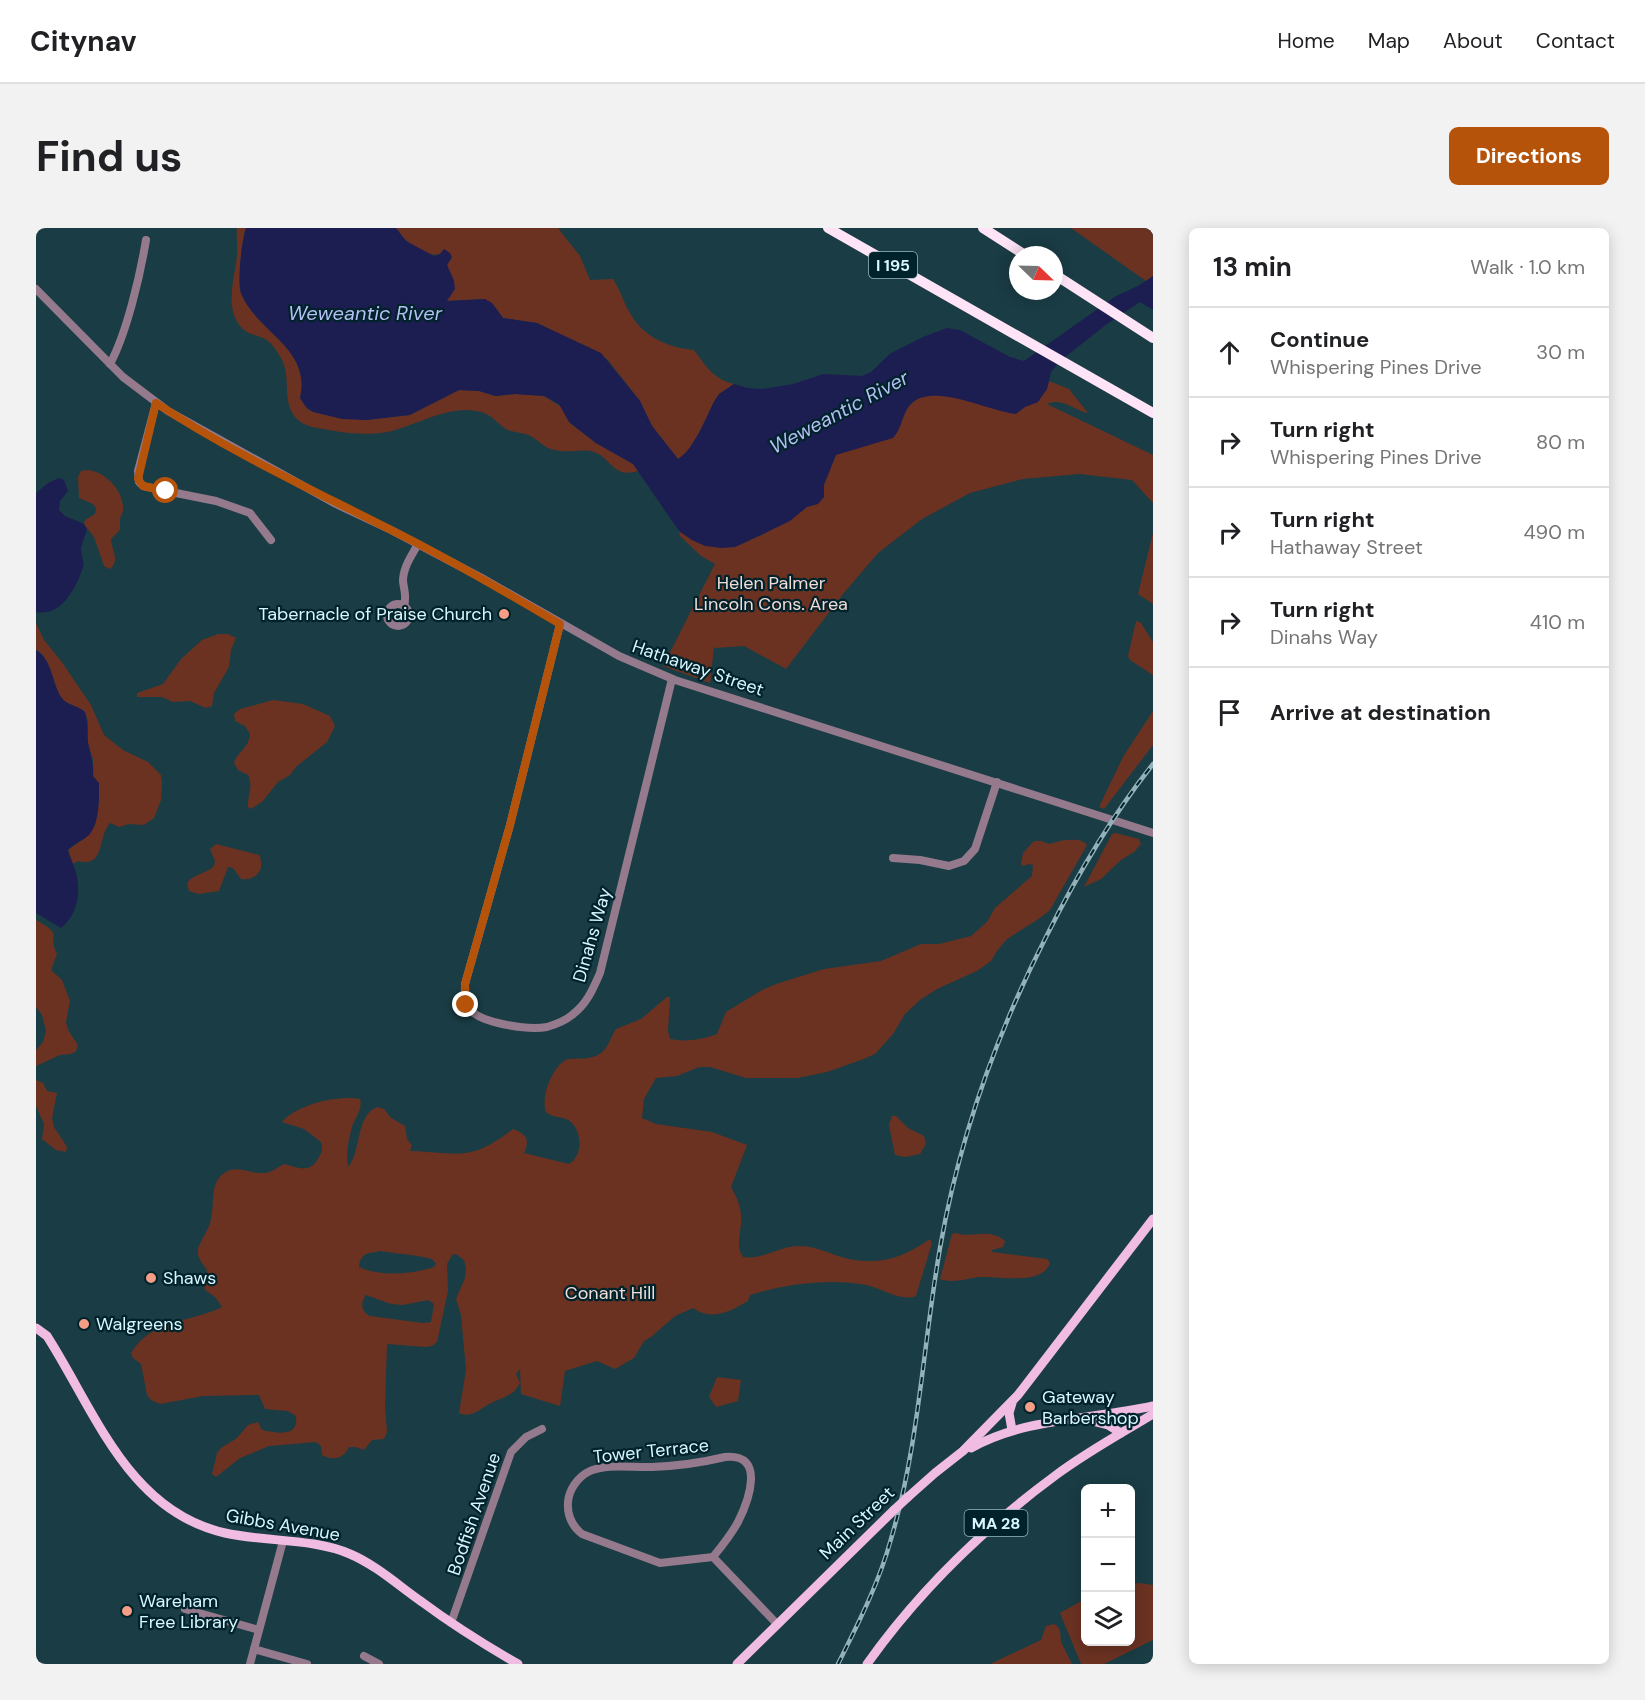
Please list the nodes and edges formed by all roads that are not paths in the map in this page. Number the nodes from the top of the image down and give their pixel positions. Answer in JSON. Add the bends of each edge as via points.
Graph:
{"nodes":[{"id":1,"x":828,"y":228,"type":"edge"},
{"id":2,"x":983,"y":228,"type":"edge"},
{"id":3,"x":147,"y":240,"type":"dead end"},
{"id":4,"x":1011,"y":246,"type":"edge"},
{"id":5,"x":1063,"y":280,"type":"edge"},
{"id":6,"x":36,"y":289,"type":"edge"},
{"id":7,"x":1153,"y":338,"type":"edge"},
{"id":8,"x":110,"y":364,"type":"junction"},
{"id":9,"x":156,"y":403,"type":"junction"},
{"id":10,"x":1153,"y":413,"type":"edge"},
{"id":11,"x":271,"y":540,"type":"dead end"},
{"id":12,"x":418,"y":544,"type":"junction"},
{"id":13,"x":404,"y":606,"type":"dead end"},
{"id":14,"x":560,"y":624,"type":"junction"},
{"id":15,"x":672,"y":679,"type":"junction"},
{"id":16,"x":996,"y":782,"type":"junction"},
{"id":17,"x":1153,"y":833,"type":"edge"},
{"id":18,"x":893,"y":858,"type":"dead end"},
{"id":19,"x":1153,"y":1219,"type":"edge"},
{"id":20,"x":36,"y":1328,"type":"edge"},
{"id":21,"x":1012,"y":1401,"type":"junction"},
{"id":22,"x":1153,"y":1406,"type":"edge"},
{"id":23,"x":1003,"y":1411,"type":"junction"},
{"id":24,"x":1110,"y":1414,"type":"junction"},
{"id":25,"x":1153,"y":1414,"type":"edge"},
{"id":26,"x":1071,"y":1419,"type":"junction"},
{"id":27,"x":542,"y":1429,"type":"dead end"},
{"id":28,"x":1008,"y":1431,"type":"junction"},
{"id":29,"x":1123,"y":1432,"type":"junction"},
{"id":30,"x":963,"y":1452,"type":"junction"},
{"id":31,"x":283,"y":1541,"type":"junction"},
{"id":32,"x":713,"y":1557,"type":"junction"},
{"id":33,"x":185,"y":1609,"type":"dead end"},
{"id":34,"x":451,"y":1623,"type":"junction"},
{"id":35,"x":777,"y":1624,"type":"junction"},
{"id":36,"x":259,"y":1630,"type":"junction"},
{"id":37,"x":254,"y":1649,"type":"junction"},
{"id":38,"x":364,"y":1656,"type":"dead end"},
{"id":39,"x":249,"y":1664,"type":"edge"},
{"id":40,"x":307,"y":1664,"type":"edge"},
{"id":41,"x":380,"y":1664,"type":"edge"},
{"id":42,"x":518,"y":1664,"type":"edge"},
{"id":43,"x":737,"y":1664,"type":"edge"},
{"id":44,"x":867,"y":1664,"type":"edge"}],
"edges":[{"from":1,"to":10,"type":"highway","number":"I 195"},
{"from":2,"to":4,"type":"highway"},
{"from":3,"to":8,"type":"street","via":[[123,331]]},
{"from":5,"to":7,"type":"highway"},
{"from":6,"to":8,"type":"street","name":"Hathaway Street"},
{"from":8,"to":9,"type":"street","name":"Hathaway Street"},
{"from":9,"to":11,"type":"street","via":[[138,471],[139,482],[250,513]]},
{"from":9,"to":12,"type":"street","name":"Hathaway Street","via":[[336,504]]},
{"from":12,"to":13,"type":"street","via":[[405,570]]},
{"from":12,"to":14,"type":"street","name":"Hathaway Street"},
{"from":14,"to":15,"type":"street","name":"Hathaway Street"},
{"from":14,"to":15,"type":"street","name":"Dinahs Way","via":[[465,984],[466,1005],[474,1014],[520,1027],[548,1026],[571,1016],[591,993],[605,955]]},
{"from":15,"to":16,"type":"street","name":"Hathaway Street"},
{"from":16,"to":17,"type":"street","name":"Hathaway Street"},
{"from":16,"to":18,"type":"street","via":[[975,849],[964,861],[949,866]]},
{"from":19,"to":21,"type":"main road","name":"Main Street"},
{"from":20,"to":31,"type":"main road","name":"Gibbs Avenue","via":[[47,1336],[118,1457],[146,1490],[171,1510],[206,1527],[243,1537]]},
{"from":21,"to":23,"type":"main road","name":"Main Street"},
{"from":21,"to":28,"type":"main road"},
{"from":22,"to":24,"type":"main road"},
{"from":23,"to":28,"type":"main road","via":[[999,1420]]},
{"from":23,"to":30,"type":"main road","name":"Main Street"},
{"from":24,"to":26,"type":"main road"},
{"from":24,"to":29,"type":"main road"},
{"from":25,"to":29,"type":"main road","number":"MA 28"},
{"from":26,"to":28,"type":"main road"},
{"from":26,"to":29,"type":"main road","via":[[1097,1421]]},
{"from":27,"to":34,"type":"street","name":"Bodfish Avenue","via":[[526,1437],[511,1452]]},
{"from":28,"to":30,"type":"main road"},
{"from":29,"to":44,"type":"main road","number":"MA 28","via":[[1058,1474],[999,1520],[942,1573]]},
{"from":30,"to":35,"type":"main road","name":"Main Street","bridge":true,"via":[[908,1497]]},
{"from":31,"to":34,"type":"main road","name":"Gibbs Avenue","via":[[353,1555]]},
{"from":31,"to":36,"type":"street"},
{"from":32,"to":32,"type":"street","name":"Tower Terrace","via":[[733,1531],[746,1500],[750,1468],[741,1458],[725,1457],[692,1465],[600,1468],[585,1473],[568,1497],[568,1514],[577,1530],[625,1552],[660,1563]]},
{"from":32,"to":35,"type":"street"},
{"from":33,"to":36,"type":"street"},
{"from":34,"to":42,"type":"main road","name":"Gibbs Avenue"},
{"from":35,"to":43,"type":"main road","name":"Main Street"},
{"from":36,"to":37,"type":"street"},
{"from":37,"to":39,"type":"street"},
{"from":37,"to":40,"type":"street"},
{"from":38,"to":41,"type":"street"}]}
